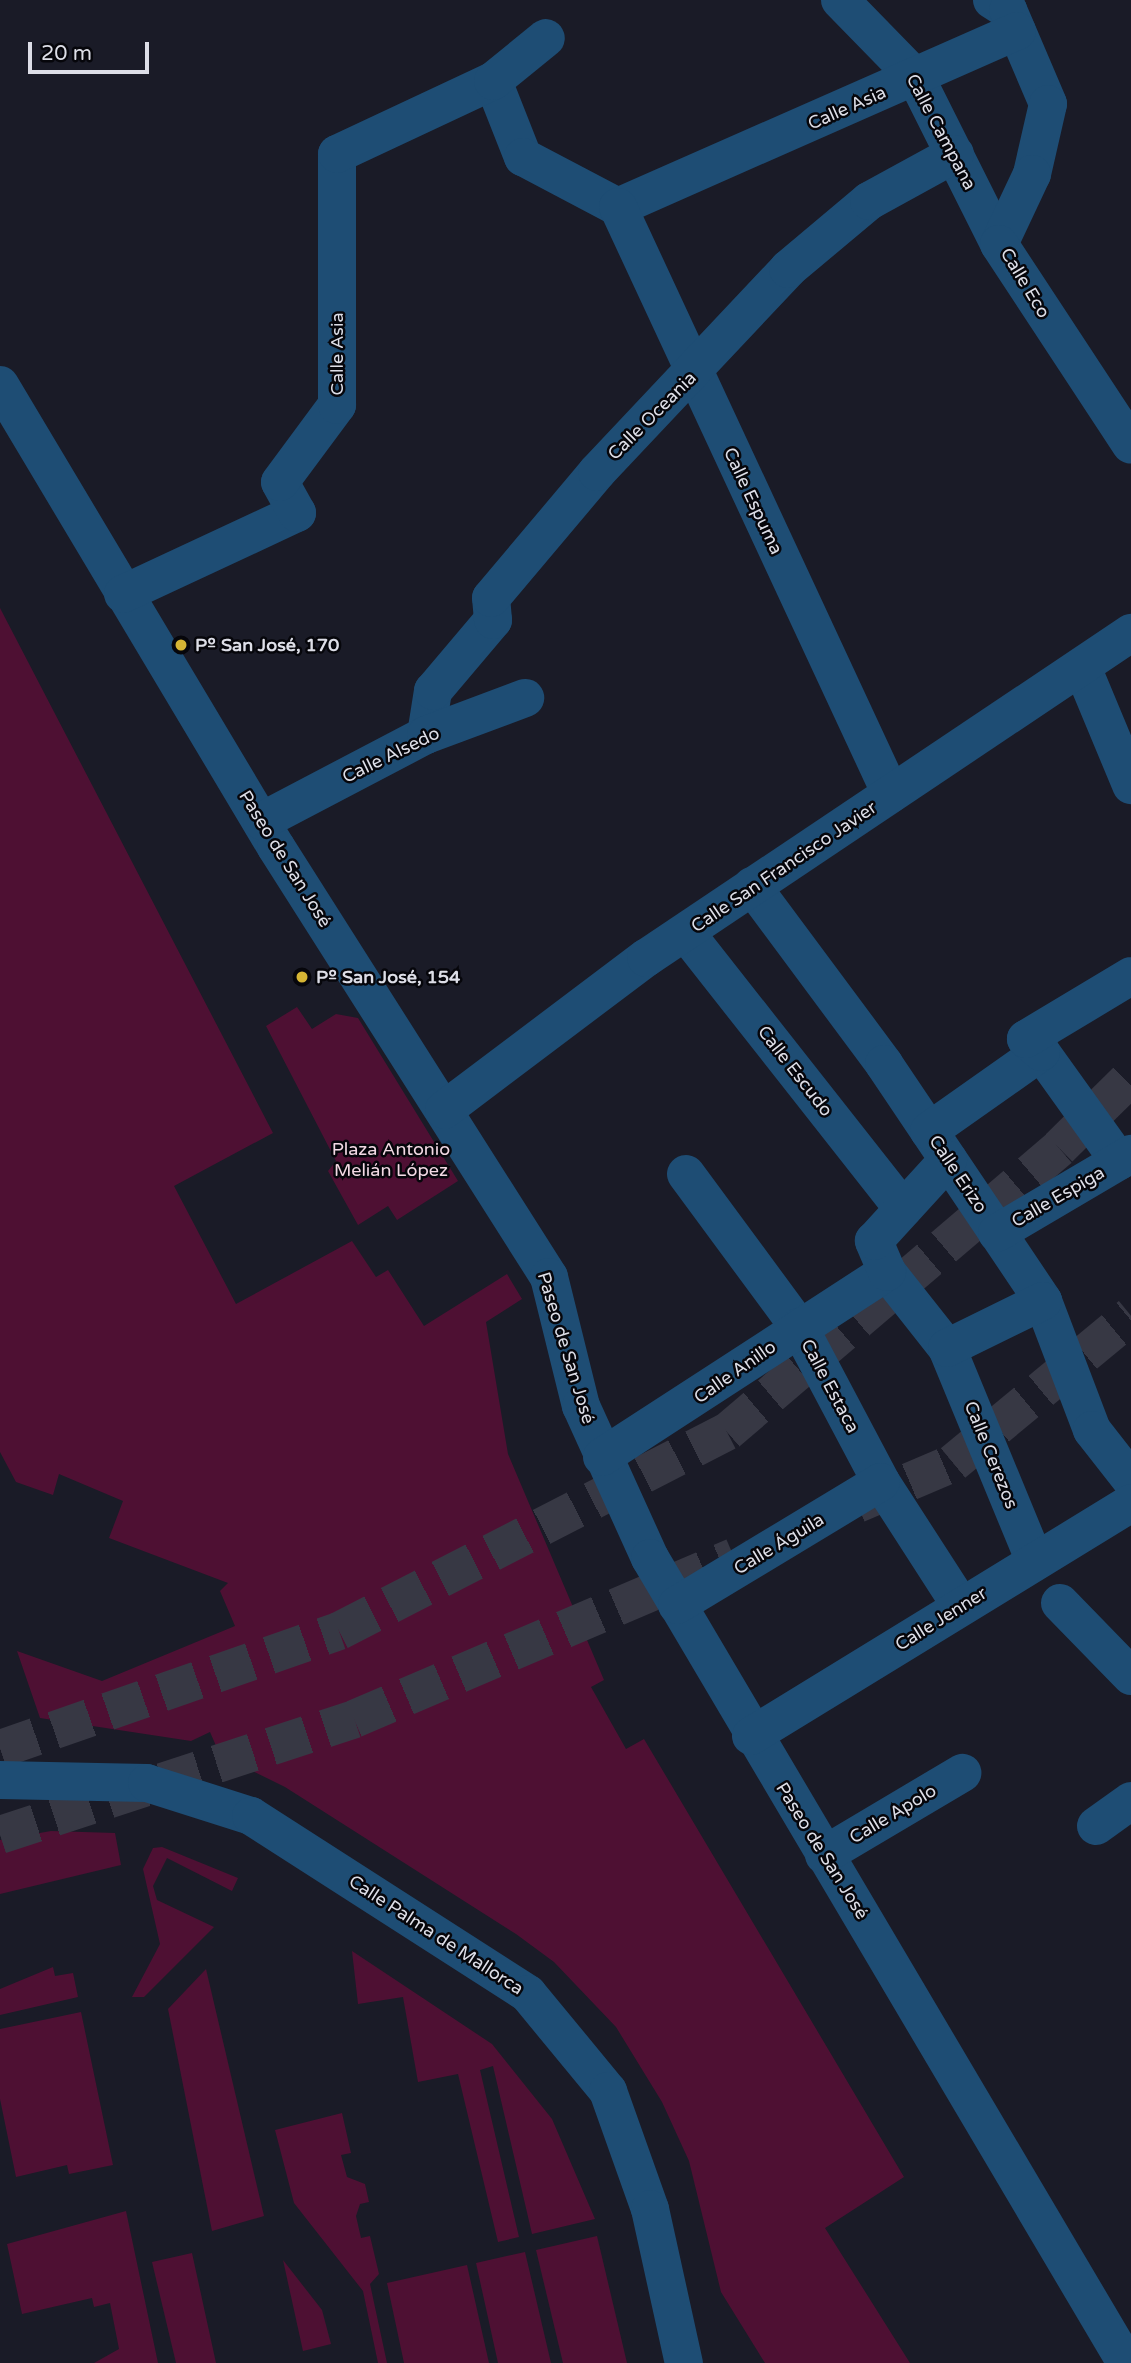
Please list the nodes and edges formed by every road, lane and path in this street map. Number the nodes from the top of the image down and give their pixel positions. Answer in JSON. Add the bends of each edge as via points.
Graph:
{"nodes":[{"id":1,"x":840,"y":0,"type":"edge"},
{"id":2,"x":992,"y":0,"type":"edge"},
{"id":3,"x":1017,"y":32,"type":"junction"},
{"id":4,"x":546,"y":38,"type":"dead end"},
{"id":5,"x":916,"y":78,"type":"junction"},
{"id":6,"x":493,"y":81,"type":"junction"},
{"id":7,"x":955,"y":154,"type":"junction"},
{"id":8,"x":618,"y":207,"type":"junction"},
{"id":9,"x":999,"y":244,"type":"junction"},
{"id":10,"x":693,"y":375,"type":"junction"},
{"id":11,"x":0,"y":384,"type":"edge"},
{"id":12,"x":1131,"y":445,"type":"edge"},
{"id":13,"x":123,"y":594,"type":"junction"},
{"id":14,"x":1131,"y":633,"type":"edge"},
{"id":15,"x":1082,"y":667,"type":"junction"},
{"id":16,"x":525,"y":698,"type":"dead end"},
{"id":17,"x":426,"y":735,"type":"junction"},
{"id":18,"x":1131,"y":785,"type":"edge"},
{"id":19,"x":891,"y":794,"type":"junction"},
{"id":20,"x":262,"y":821,"type":"junction"},
{"id":21,"x":752,"y":886,"type":"junction"},
{"id":22,"x":686,"y":933,"type":"junction"},
{"id":23,"x":1131,"y":976,"type":"edge"},
{"id":24,"x":1041,"y":1052,"type":"junction"},
{"id":25,"x":444,"y":1110,"type":"junction"},
{"id":26,"x":938,"y":1146,"type":"junction"},
{"id":27,"x":1125,"y":1158,"type":"edge"},
{"id":28,"x":686,"y":1174,"type":"dead end"},
{"id":29,"x":903,"y":1209,"type":"junction"},
{"id":30,"x":997,"y":1233,"type":"junction"},
{"id":31,"x":887,"y":1272,"type":"junction"},
{"id":32,"x":1043,"y":1301,"type":"junction"},
{"id":33,"x":799,"y":1326,"type":"junction"},
{"id":34,"x":947,"y":1348,"type":"junction"},
{"id":35,"x":602,"y":1457,"type":"junction"},
{"id":36,"x":1131,"y":1480,"type":"edge"},
{"id":37,"x":881,"y":1482,"type":"junction"},
{"id":38,"x":1131,"y":1503,"type":"edge"},
{"id":39,"x":1035,"y":1562,"type":"junction"},
{"id":40,"x":1060,"y":1603,"type":"dead end"},
{"id":41,"x":677,"y":1605,"type":"junction"},
{"id":42,"x":961,"y":1606,"type":"junction"},
{"id":43,"x":1131,"y":1676,"type":"edge"},
{"id":44,"x":751,"y":1735,"type":"junction"},
{"id":45,"x":962,"y":1773,"type":"dead end"},
{"id":46,"x":0,"y":1780,"type":"edge"},
{"id":47,"x":1131,"y":1801,"type":"edge"},
{"id":48,"x":1096,"y":1826,"type":"dead end"},
{"id":49,"x":824,"y":1855,"type":"junction"},
{"id":50,"x":684,"y":2363,"type":"edge"},
{"id":51,"x":1126,"y":2363,"type":"edge"}],
"edges":[{"from":1,"to":5,"type":"street","name":"Calle Campana"},
{"from":2,"to":3,"type":"street","via":[[1008,10]]},
{"from":3,"to":5,"type":"street","name":"Calle Asia"},
{"from":3,"to":9,"type":"street","name":"Calle Eco","via":[[1048,104],[1032,174]]},
{"from":4,"to":6,"type":"street","name":"Calle Asia"},
{"from":5,"to":7,"type":"street","name":"Calle Campana"},
{"from":5,"to":8,"type":"street","name":"Calle Asia"},
{"from":6,"to":8,"type":"street","via":[[523,157]]},
{"from":6,"to":13,"type":"street","name":"Calle Asia","via":[[337,154],[337,405],[280,482],[297,513]]},
{"from":7,"to":9,"type":"street","name":"Calle Campana"},
{"from":7,"to":10,"type":"street","name":"Calle Oceania","via":[[869,201],[835,229],[788,269]]},
{"from":8,"to":10,"type":"street","name":"Calle Espuma"},
{"from":9,"to":12,"type":"street","name":"Calle Eco"},
{"from":10,"to":17,"type":"street","name":"Calle Oceania","via":[[597,472],[491,598],[493,620],[433,691]]},
{"from":10,"to":19,"type":"street","name":"Calle Espuma"},
{"from":11,"to":13,"type":"street","name":"Paseo de San José"},
{"from":13,"to":20,"type":"street","name":"Paseo de San José"},
{"from":14,"to":15,"type":"street","name":"Calle San Francisco Javier"},
{"from":15,"to":18,"type":"street"},
{"from":15,"to":19,"type":"street","name":"Calle San Francisco Javier"},
{"from":16,"to":17,"type":"street","name":"Calle Alsedo"},
{"from":17,"to":20,"type":"street","name":"Calle Alsedo"},
{"from":19,"to":21,"type":"street","name":"Calle San Francisco Javier"},
{"from":20,"to":25,"type":"street","name":"Paseo de San José"},
{"from":21,"to":22,"type":"street","name":"Calle San Francisco Javier"},
{"from":21,"to":26,"type":"street","name":"Calle Erizo"},
{"from":22,"to":25,"type":"street","name":"Calle San Francisco Javier"},
{"from":22,"to":29,"type":"street","name":"Calle Escudo"},
{"from":23,"to":24,"type":"street","via":[[1026,1039]]},
{"from":24,"to":26,"type":"street"},
{"from":24,"to":27,"type":"street","name":"Calle Espiga"},
{"from":25,"to":35,"type":"street","name":"Paseo de San José","via":[[549,1277],[582,1406]]},
{"from":26,"to":29,"type":"street"},
{"from":26,"to":30,"type":"street","name":"Calle Erizo"},
{"from":27,"to":30,"type":"street","name":"Calle Espiga"},
{"from":28,"to":33,"type":"street","name":"Calle Estaca"},
{"from":29,"to":31,"type":"street","via":[[874,1241]]},
{"from":30,"to":32,"type":"street","name":"Calle Erizo"},
{"from":31,"to":33,"type":"street","name":"Calle Anillo"},
{"from":31,"to":34,"type":"street","name":"Calle Cerezos"},
{"from":32,"to":34,"type":"street"},
{"from":32,"to":36,"type":"street","name":"Calle Erizo","via":[[1092,1430]]},
{"from":33,"to":35,"type":"street","name":"Calle Anillo","via":[[714,1389]]},
{"from":33,"to":37,"type":"street","name":"Calle Estaca"},
{"from":34,"to":39,"type":"street","name":"Calle Cerezos"},
{"from":35,"to":41,"type":"street","name":"Paseo de San José"},
{"from":37,"to":41,"type":"street","name":"Calle Águila"},
{"from":37,"to":42,"type":"street","name":"Calle Estaca"},
{"from":38,"to":39,"type":"street","name":"Calle Jenner"},
{"from":39,"to":42,"type":"street","name":"Calle Jenner"},
{"from":40,"to":43,"type":"street"},
{"from":41,"to":44,"type":"street","name":"Paseo de San José"},
{"from":42,"to":44,"type":"street","name":"Calle Jenner"},
{"from":44,"to":49,"type":"street","name":"Paseo de San José"},
{"from":45,"to":49,"type":"street","name":"Calle Apolo"},
{"from":46,"to":50,"type":"street","name":"Calle Palma de Mallorca","via":[[147,1783],[251,1816],[528,1994],[608,2091],[650,2209]]},
{"from":47,"to":48,"type":"street"},
{"from":49,"to":51,"type":"street","name":"Paseo de San José"}]}
